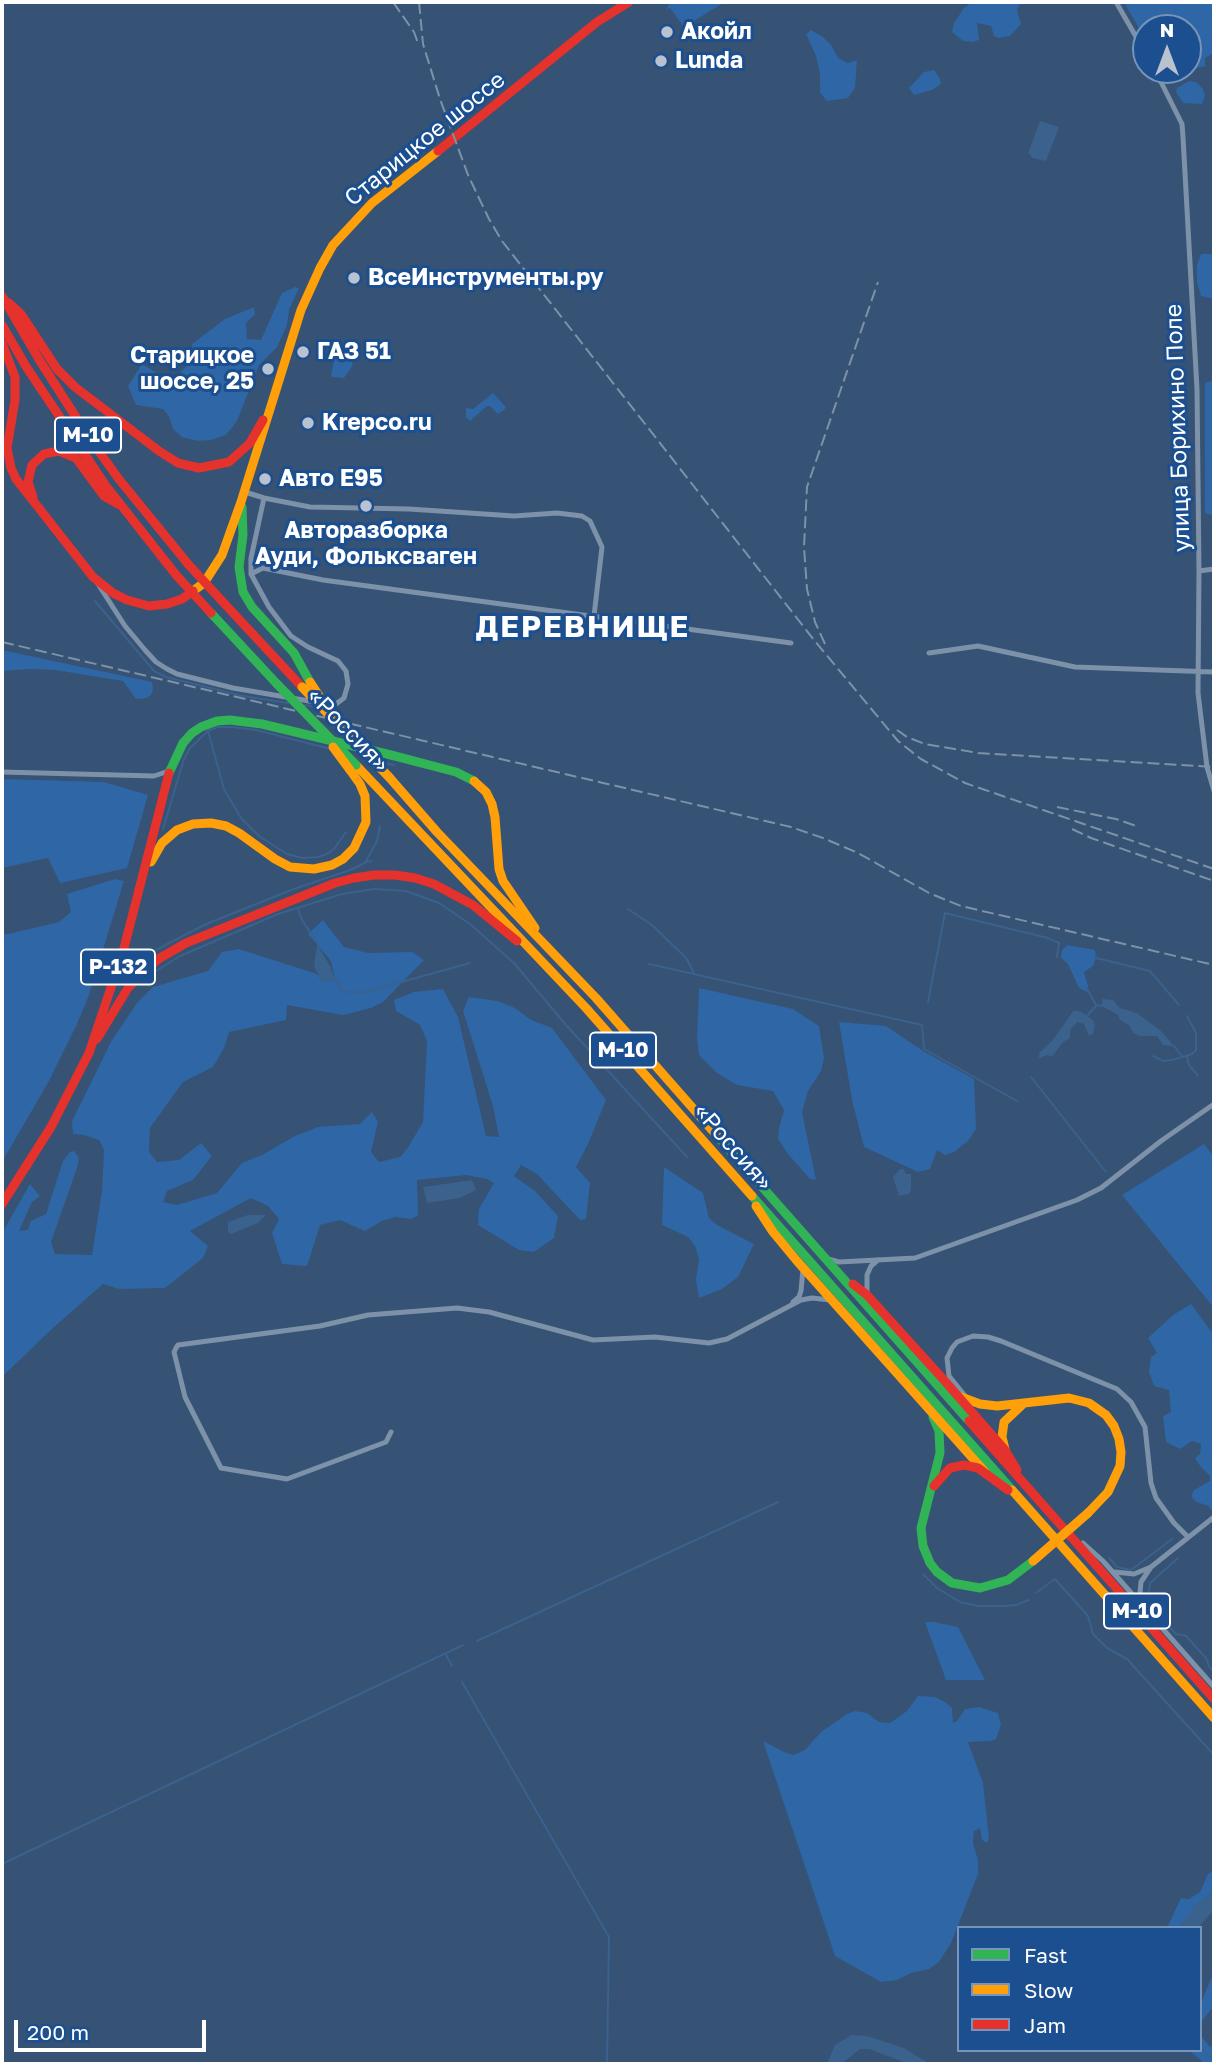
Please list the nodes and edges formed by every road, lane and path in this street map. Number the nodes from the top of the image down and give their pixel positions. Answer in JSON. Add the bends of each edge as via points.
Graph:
{"nodes":[{"id":1,"x":629,"y":2,"type":"edge"},
{"id":2,"x":1116,"y":2,"type":"edge"},
{"id":3,"x":1132,"y":30,"type":"edge"},
{"id":4,"x":1162,"y":84,"type":"edge"},
{"id":5,"x":2,"y":296,"type":"edge"},
{"id":6,"x":2,"y":325,"type":"edge"},
{"id":7,"x":2,"y":343,"type":"edge"},
{"id":8,"x":276,"y":393,"type":"junction"},
{"id":9,"x":245,"y":492,"type":"junction"},
{"id":10,"x":264,"y":498,"type":"junction"},
{"id":11,"x":241,"y":502,"type":"junction"},
{"id":12,"x":120,"y":506,"type":"junction"},
{"id":13,"x":42,"y":514,"type":"junction"},
{"id":14,"x":1214,"y":569,"type":"edge"},
{"id":15,"x":1199,"y":571,"type":"junction"},
{"id":16,"x":251,"y":574,"type":"junction"},
{"id":17,"x":93,"y":577,"type":"junction"},
{"id":18,"x":594,"y":617,"type":"junction"},
{"id":19,"x":791,"y":643,"type":"dead end"},
{"id":20,"x":929,"y":653,"type":"dead end"},
{"id":21,"x":1198,"y":672,"type":"junction"},
{"id":22,"x":1214,"y":672,"type":"edge"},
{"id":23,"x":306,"y":685,"type":"junction"},
{"id":24,"x":353,"y":768,"type":"junction"},
{"id":25,"x":170,"y":771,"type":"junction"},
{"id":26,"x":2,"y":772,"type":"edge"},
{"id":27,"x":1214,"y":791,"type":"edge"},
{"id":28,"x":144,"y":877,"type":"junction"},
{"id":29,"x":123,"y":952,"type":"junction"},
{"id":30,"x":554,"y":955,"type":"junction"},
{"id":31,"x":544,"y":963,"type":"junction"},
{"id":32,"x":149,"y":966,"type":"junction"},
{"id":33,"x":89,"y":1052,"type":"junction"},
{"id":34,"x":1214,"y":1104,"type":"edge"},
{"id":35,"x":745,"y":1189,"type":"junction"},
{"id":36,"x":2,"y":1204,"type":"edge"},
{"id":37,"x":821,"y":1255,"type":"junction"},
{"id":38,"x":881,"y":1259,"type":"junction"},
{"id":39,"x":803,"y":1267,"type":"junction"},
{"id":40,"x":832,"y":1267,"type":"junction"},
{"id":41,"x":867,"y":1295,"type":"junction"},
{"id":42,"x":833,"y":1301,"type":"junction"},
{"id":43,"x":791,"y":1304,"type":"junction"},
{"id":44,"x":879,"y":1340,"type":"junction"},
{"id":45,"x":908,"y":1383,"type":"junction"},
{"id":46,"x":953,"y":1392,"type":"junction"},
{"id":47,"x":971,"y":1402,"type":"junction"},
{"id":48,"x":1023,"y":1404,"type":"junction"},
{"id":49,"x":929,"y":1408,"type":"junction"},
{"id":50,"x":391,"y":1432,"type":"dead end"},
{"id":51,"x":1005,"y":1450,"type":"junction"},
{"id":52,"x":985,"y":1472,"type":"junction"},
{"id":53,"x":931,"y":1491,"type":"junction"},
{"id":54,"x":1031,"y":1492,"type":"junction"},
{"id":55,"x":1023,"y":1503,"type":"junction"},
{"id":56,"x":1214,"y":1517,"type":"edge"},
{"id":57,"x":1059,"y":1523,"type":"junction"},
{"id":58,"x":1188,"y":1537,"type":"junction"},
{"id":59,"x":1151,"y":1567,"type":"junction"},
{"id":60,"x":1112,"y":1571,"type":"junction"},
{"id":61,"x":1143,"y":1606,"type":"junction"},
{"id":62,"x":1214,"y":1687,"type":"edge"},
{"id":63,"x":1214,"y":1699,"type":"edge"},
{"id":64,"x":1214,"y":1718,"type":"edge"}],
"edges":[{"from":1,"to":8,"type":"main road","name":"Старицкое шоссе","via":[[597,22],[372,203],[349,227],[309,290]]},
{"from":2,"to":3,"type":"street"},
{"from":4,"to":15,"type":"street","name":"улица Борихино Поле","via":[[1183,130],[1197,389]]},
{"from":5,"to":8,"type":"main road","via":[[21,314],[46,355],[75,387],[178,463],[206,467],[235,458],[255,435]]},
{"from":5,"to":23,"type":"main road","name":"«Россия»","number":"М-10","bridge":true,"via":[[125,488],[188,564]]},
{"from":6,"to":12,"type":"main road","number":"М-10"},
{"from":7,"to":13,"type":"main road","via":[[16,389],[8,439],[11,468]]},
{"from":8,"to":9,"type":"main road","name":"Старицкое шоссе"},
{"from":9,"to":10,"type":"street"},
{"from":9,"to":11,"type":"main road","name":"Старицкое шоссе"},
{"from":10,"to":16,"type":"street"},
{"from":10,"to":18,"type":"street","via":[[310,507],[582,516],[590,521],[602,547]]},
{"from":11,"to":17,"type":"main road","name":"Старицкое шоссе","via":[[218,563],[204,583],[182,599],[159,606],[138,604]]},
{"from":11,"to":23,"type":"main road","via":[[243,592],[294,653]]},
{"from":12,"to":13,"type":"main road","via":[[104,496],[76,458],[53,452],[36,461],[28,478]]},
{"from":12,"to":24,"type":"main road","name":"«Россия»","number":"М-10","bridge":true,"via":[[177,576]]},
{"from":13,"to":17,"type":"main road","name":"Старицкое шоссе"},
{"from":14,"to":15,"type":"street"},
{"from":15,"to":21,"type":"street","name":"улица Борихино Поле"},
{"from":16,"to":17,"type":"street","via":[[291,636],[344,668],[348,684],[341,701],[330,704],[233,688],[167,669],[125,626]]},
{"from":16,"to":18,"type":"street","via":[[263,568]]},
{"from":18,"to":19,"type":"street"},
{"from":20,"to":21,"type":"street","via":[[978,646],[1076,667]]},
{"from":21,"to":22,"type":"street"},
{"from":21,"to":27,"type":"street","name":"улица Борихино Поле","via":[[1201,728]]},
{"from":23,"to":30,"type":"main road","name":"«Россия»","number":"М-10","bridge":true},
{"from":24,"to":28,"type":"main road","via":[[365,796],[366,822],[354,848],[332,865],[295,868],[234,830],[204,823],[166,838]]},
{"from":24,"to":31,"type":"main road","name":"«Россия»","number":"М-10"},
{"from":25,"to":26,"type":"street","via":[[154,776]]},
{"from":25,"to":28,"type":"main road","number":"Р-132"},
{"from":25,"to":30,"type":"main road","via":[[191,733],[230,720],[468,776],[492,804],[503,881]]},
{"from":28,"to":29,"type":"main road","number":"Р-132"},
{"from":29,"to":32,"type":"main road","via":[[135,965]]},
{"from":29,"to":33,"type":"main road","number":"Р-132"},
{"from":30,"to":37,"type":"main road","name":"«Россия»","number":"М-10"},
{"from":31,"to":32,"type":"main road","via":[[453,892],[415,878],[384,874],[335,883],[186,943]]},
{"from":31,"to":35,"type":"main road","name":"«Россия»","number":"М-10"},
{"from":32,"to":33,"type":"main road","via":[[124,994]]},
{"from":33,"to":36,"type":"main road","number":"Р-132","via":[[51,1127]]},
{"from":34,"to":38,"type":"street","via":[[1101,1188],[1077,1200],[915,1258]]},
{"from":35,"to":39,"type":"main road"},
{"from":35,"to":44,"type":"main road","name":"«Россия»","number":"М-10"},
{"from":37,"to":38,"type":"street","via":[[839,1262]]},
{"from":37,"to":40,"type":"main road","name":"«Россия»","number":"М-10"},
{"from":38,"to":41,"type":"street","via":[[867,1275]]},
{"from":39,"to":42,"type":"main road"},
{"from":39,"to":43,"type":"street","via":[[801,1291]]},
{"from":40,"to":41,"type":"main road"},
{"from":40,"to":54,"type":"main road","name":"«Россия»","number":"М-10"},
{"from":41,"to":46,"type":"main road"},
{"from":42,"to":43,"type":"street","via":[[812,1298]]},
{"from":42,"to":45,"type":"main road"},
{"from":43,"to":50,"type":"street","via":[[727,1339],[709,1343],[655,1337],[593,1340],[457,1308],[368,1315],[178,1345],[174,1352],[185,1397],[221,1468],[287,1479],[387,1442]]},
{"from":44,"to":45,"type":"main road"},
{"from":44,"to":55,"type":"main road","name":"«Россия»","number":"М-10"},
{"from":45,"to":49,"type":"main road"},
{"from":46,"to":47,"type":"main road"},
{"from":46,"to":51,"type":"main road"},
{"from":47,"to":48,"type":"main road"},
{"from":47,"to":58,"type":"street","via":[[949,1376],[946,1364],[952,1348],[973,1336],[1001,1341],[1117,1389],[1146,1427],[1155,1495]]},
{"from":48,"to":51,"type":"main road","via":[[1004,1422]]},
{"from":48,"to":53,"type":"main road","bridge":true,"via":[[1076,1399],[1100,1411],[1114,1426],[1121,1447],[1118,1473],[1088,1513],[1008,1580],[990,1587],[961,1586],[946,1580],[930,1563],[922,1540]]},
{"from":49,"to":52,"type":"main road"},
{"from":49,"to":53,"type":"main road","via":[[940,1445]]},
{"from":51,"to":54,"type":"main road"},
{"from":52,"to":53,"type":"main road","via":[[957,1465],[944,1473]]},
{"from":52,"to":55,"type":"main road"},
{"from":54,"to":57,"type":"main road","name":"«Россия»","number":"М-10"},
{"from":55,"to":64,"type":"main road","name":"«Россия»","number":"М-10"},
{"from":56,"to":58,"type":"street"},
{"from":57,"to":60,"type":"street"},
{"from":57,"to":63,"type":"main road","name":"«Россия»","number":"М-10"},
{"from":58,"to":59,"type":"street"},
{"from":59,"to":60,"type":"street","via":[[1134,1574]]},
{"from":59,"to":61,"type":"street","via":[[1141,1582]]},
{"from":60,"to":61,"type":"street"},
{"from":61,"to":62,"type":"street"}]}
